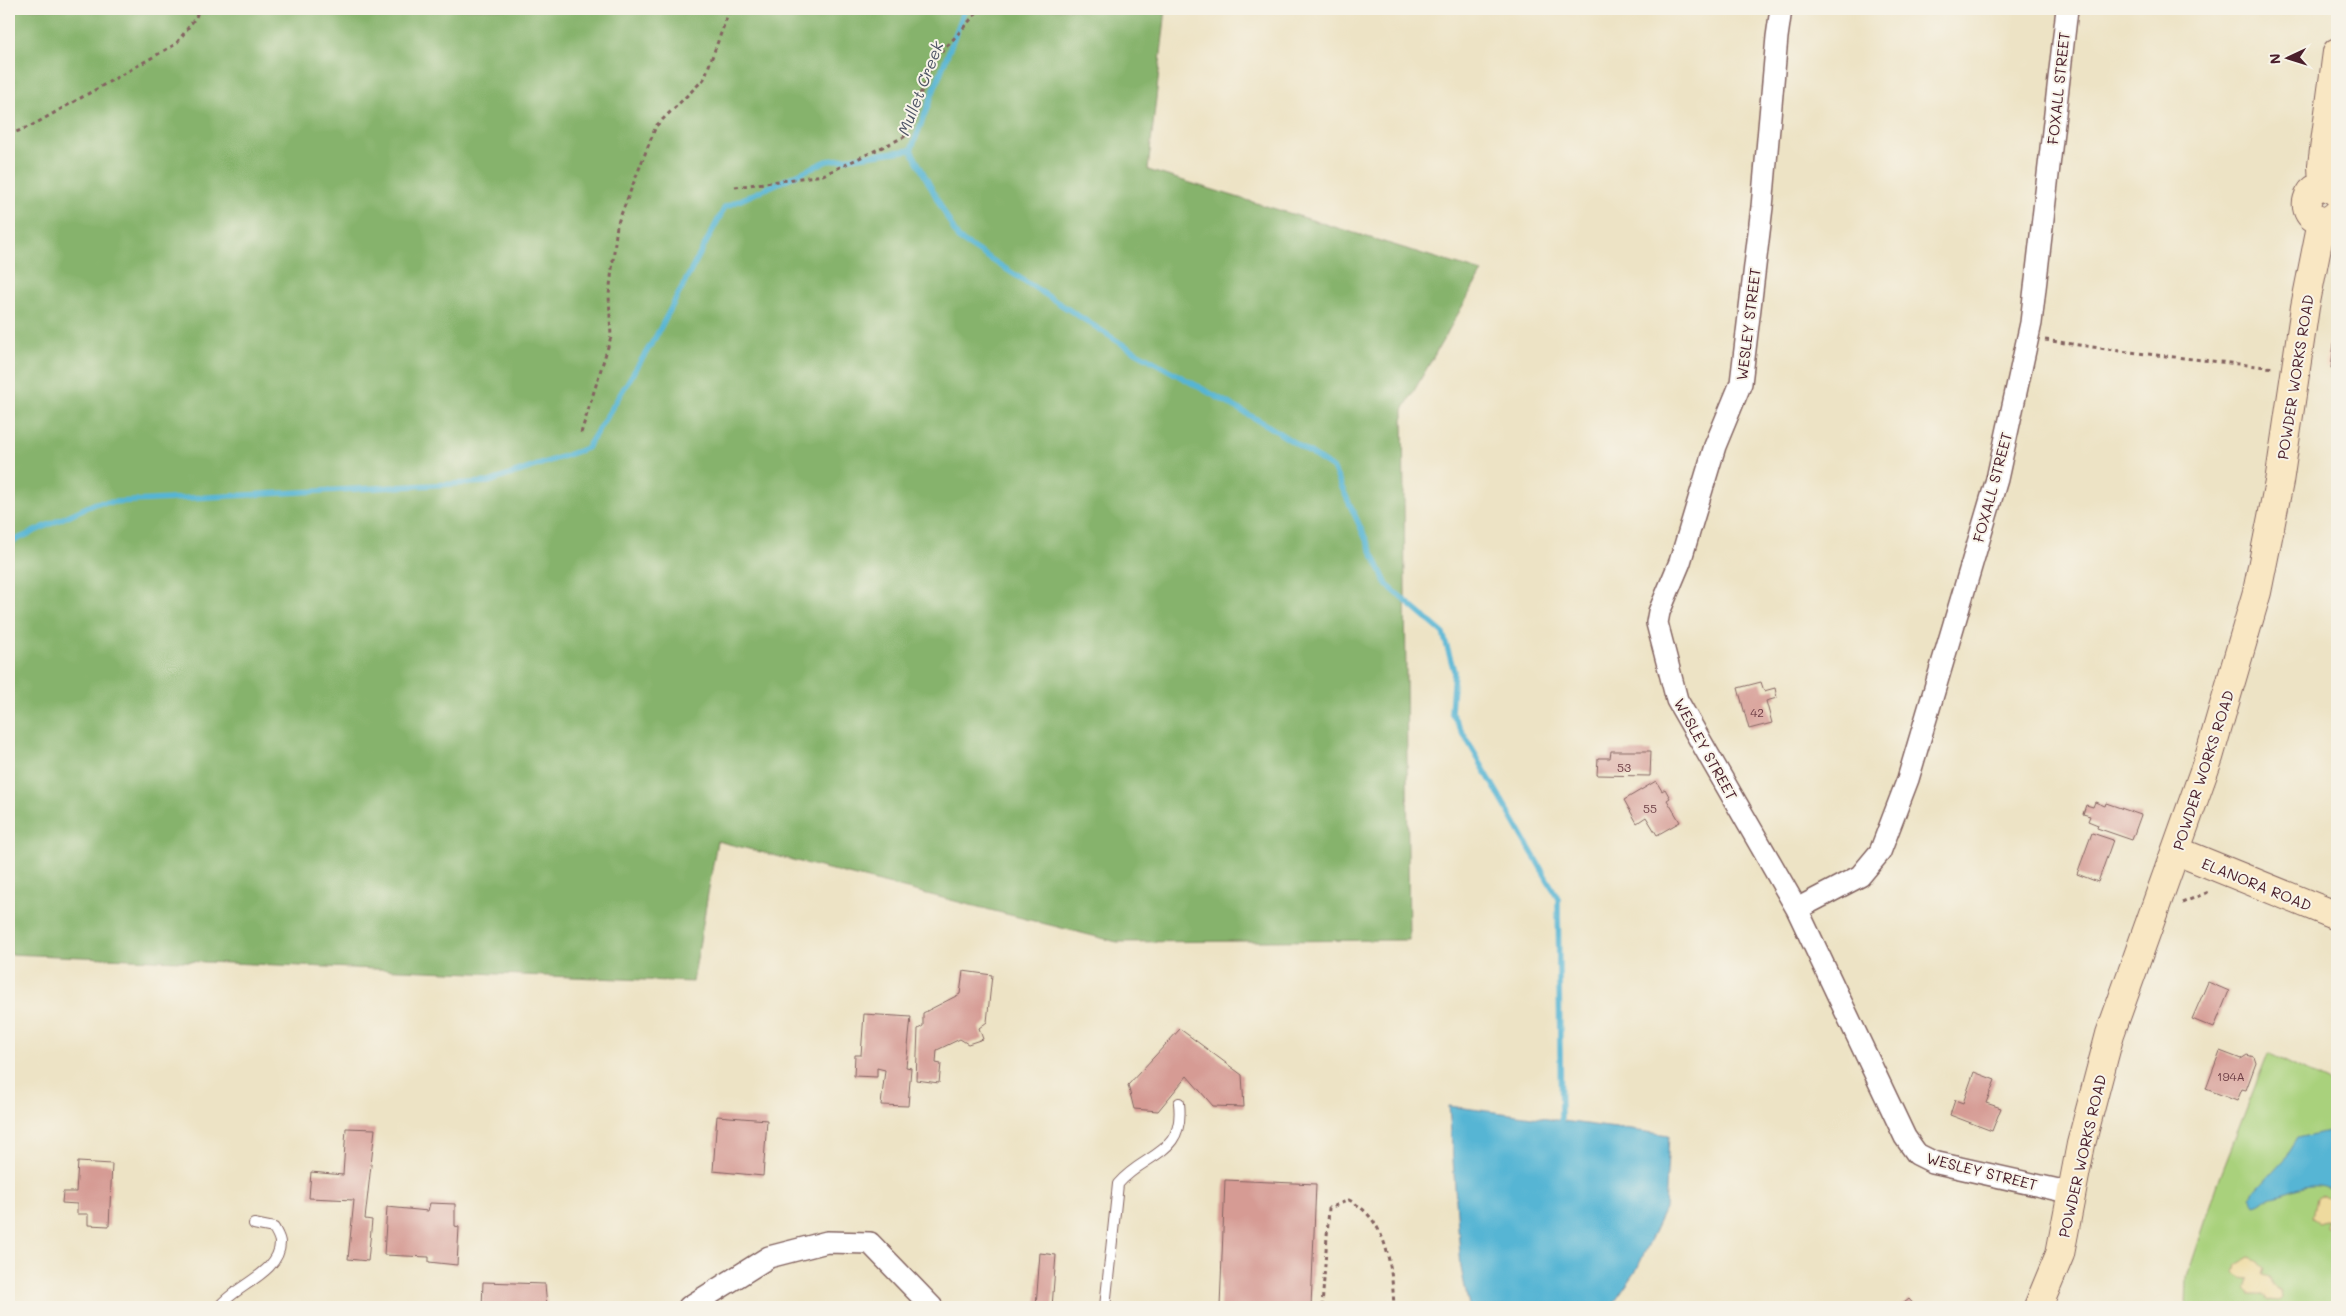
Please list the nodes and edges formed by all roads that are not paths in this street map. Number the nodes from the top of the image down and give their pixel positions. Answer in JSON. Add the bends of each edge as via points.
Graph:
{"nodes":[{"id":1,"x":1782,"y":9,"type":"edge"},
{"id":2,"x":2067,"y":9,"type":"edge"},
{"id":3,"x":2337,"y":52,"type":"edge"},
{"id":4,"x":2330,"y":189,"type":"edge"},
{"id":5,"x":2330,"y":218,"type":"edge"},
{"id":6,"x":2177,"y":851,"type":"junction"},
{"id":7,"x":1797,"y":909,"type":"junction"},
{"id":8,"x":2337,"y":916,"type":"edge"},
{"id":9,"x":1179,"y":1102,"type":"dead end"},
{"id":10,"x":2072,"y":1194,"type":"junction"},
{"id":11,"x":254,"y":1224,"type":"dead end"},
{"id":12,"x":220,"y":1307,"type":"edge"},
{"id":13,"x":689,"y":1307,"type":"edge"},
{"id":14,"x":932,"y":1307,"type":"edge"},
{"id":15,"x":1105,"y":1307,"type":"edge"},
{"id":16,"x":2038,"y":1307,"type":"edge"}],
"edges":[{"from":1,"to":7,"type":"street","name":"WESLEY STREET","via":[[1741,383],[1715,446],[1680,562],[1657,623],[1677,700]]},
{"from":2,"to":7,"type":"street","name":"FOXALL STREET","via":[[2028,337],[1997,478],[1908,779],[1880,852],[1860,876]]},
{"from":3,"to":4,"type":"main road","via":[[2322,165]]},
{"from":4,"to":5,"type":"main road","via":[[2312,190],[2306,206],[2312,216]]},
{"from":5,"to":6,"type":"main road","name":"POWDER WORKS ROAD","via":[[2305,307],[2279,482],[2257,592],[2209,757]]},
{"from":6,"to":8,"type":"main road","name":"ELANORA ROAD"},
{"from":6,"to":10,"type":"main road","name":"POWDER WORKS ROAD","via":[[2110,1034]]},
{"from":7,"to":10,"type":"street","name":"WESLEY STREET","via":[[1917,1154],[1933,1162]]},
{"from":9,"to":15,"type":"lane","via":[[1180,1117],[1172,1143],[1141,1163],[1118,1184]]},
{"from":10,"to":16,"type":"main road","name":"POWDER WORKS ROAD","via":[[2060,1254]]},
{"from":11,"to":12,"type":"lane","via":[[274,1228],[280,1243],[274,1260],[265,1271],[226,1297]]},
{"from":13,"to":14,"type":"street","via":[[769,1257],[827,1242],[870,1243]]}]}
